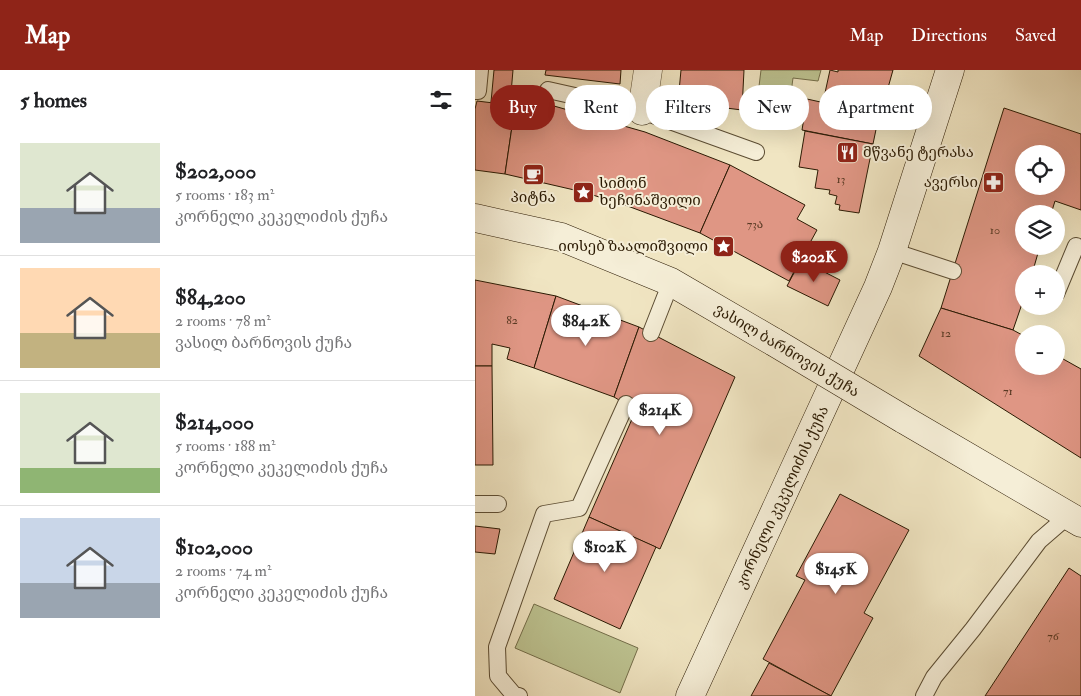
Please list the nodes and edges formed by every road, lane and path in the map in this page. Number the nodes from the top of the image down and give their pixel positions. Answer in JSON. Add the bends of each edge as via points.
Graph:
{"nodes":[{"id":1,"x":480,"y":70,"type":"edge"},
{"id":2,"x":649,"y":70,"type":"edge"},
{"id":3,"x":950,"y":70,"type":"edge"},
{"id":4,"x":475,"y":91,"type":"edge"},
{"id":5,"x":555,"y":92,"type":"edge"},
{"id":6,"x":642,"y":111,"type":"junction"},
{"id":7,"x":757,"y":152,"type":"dead end"},
{"id":8,"x":475,"y":218,"type":"edge"},
{"id":9,"x":1076,"y":246,"type":"dead end"},
{"id":10,"x":892,"y":251,"type":"junction"},
{"id":11,"x":953,"y":271,"type":"dead end"},
{"id":12,"x":1065,"y":272,"type":"edge"},
{"id":13,"x":671,"y":282,"type":"junction"},
{"id":14,"x":651,"y":333,"type":"dead end"},
{"id":15,"x":626,"y":404,"type":"dead end"},
{"id":16,"x":475,"y":504,"type":"edge"},
{"id":17,"x":498,"y":504,"type":"dead end"},
{"id":18,"x":1075,"y":519,"type":"edge"},
{"id":19,"x":519,"y":696,"type":"edge"},
{"id":20,"x":690,"y":696,"type":"edge"},
{"id":21,"x":924,"y":696,"type":"edge"}],
"edges":[{"from":1,"to":4,"type":"lane","via":[[478,91]]},
{"from":2,"to":6,"type":"street"},
{"from":3,"to":10,"type":"street","name":"კორნელი კეკელიძის ქუჩა"},
{"from":5,"to":6,"type":"lane"},
{"from":6,"to":7,"type":"lane"},
{"from":8,"to":13,"type":"street","name":"ვასილ ბარნოვის ქუჩა","via":[[561,237]]},
{"from":9,"to":12,"type":"lane"},
{"from":10,"to":11,"type":"lane"},
{"from":10,"to":20,"type":"street","name":"კორნელი კეკელიძის ქუჩა","via":[[879,287]]},
{"from":13,"to":14,"type":"lane"},
{"from":13,"to":18,"type":"street","name":"ვასილ ბარნოვის ქუჩა","bridge":true},
{"from":15,"to":19,"type":"lane","via":[[579,508],[544,514],[516,589],[497,647],[497,676],[514,695]]},
{"from":16,"to":17,"type":"lane"},
{"from":18,"to":21,"type":"lane","via":[[1039,541],[934,677]]}]}
